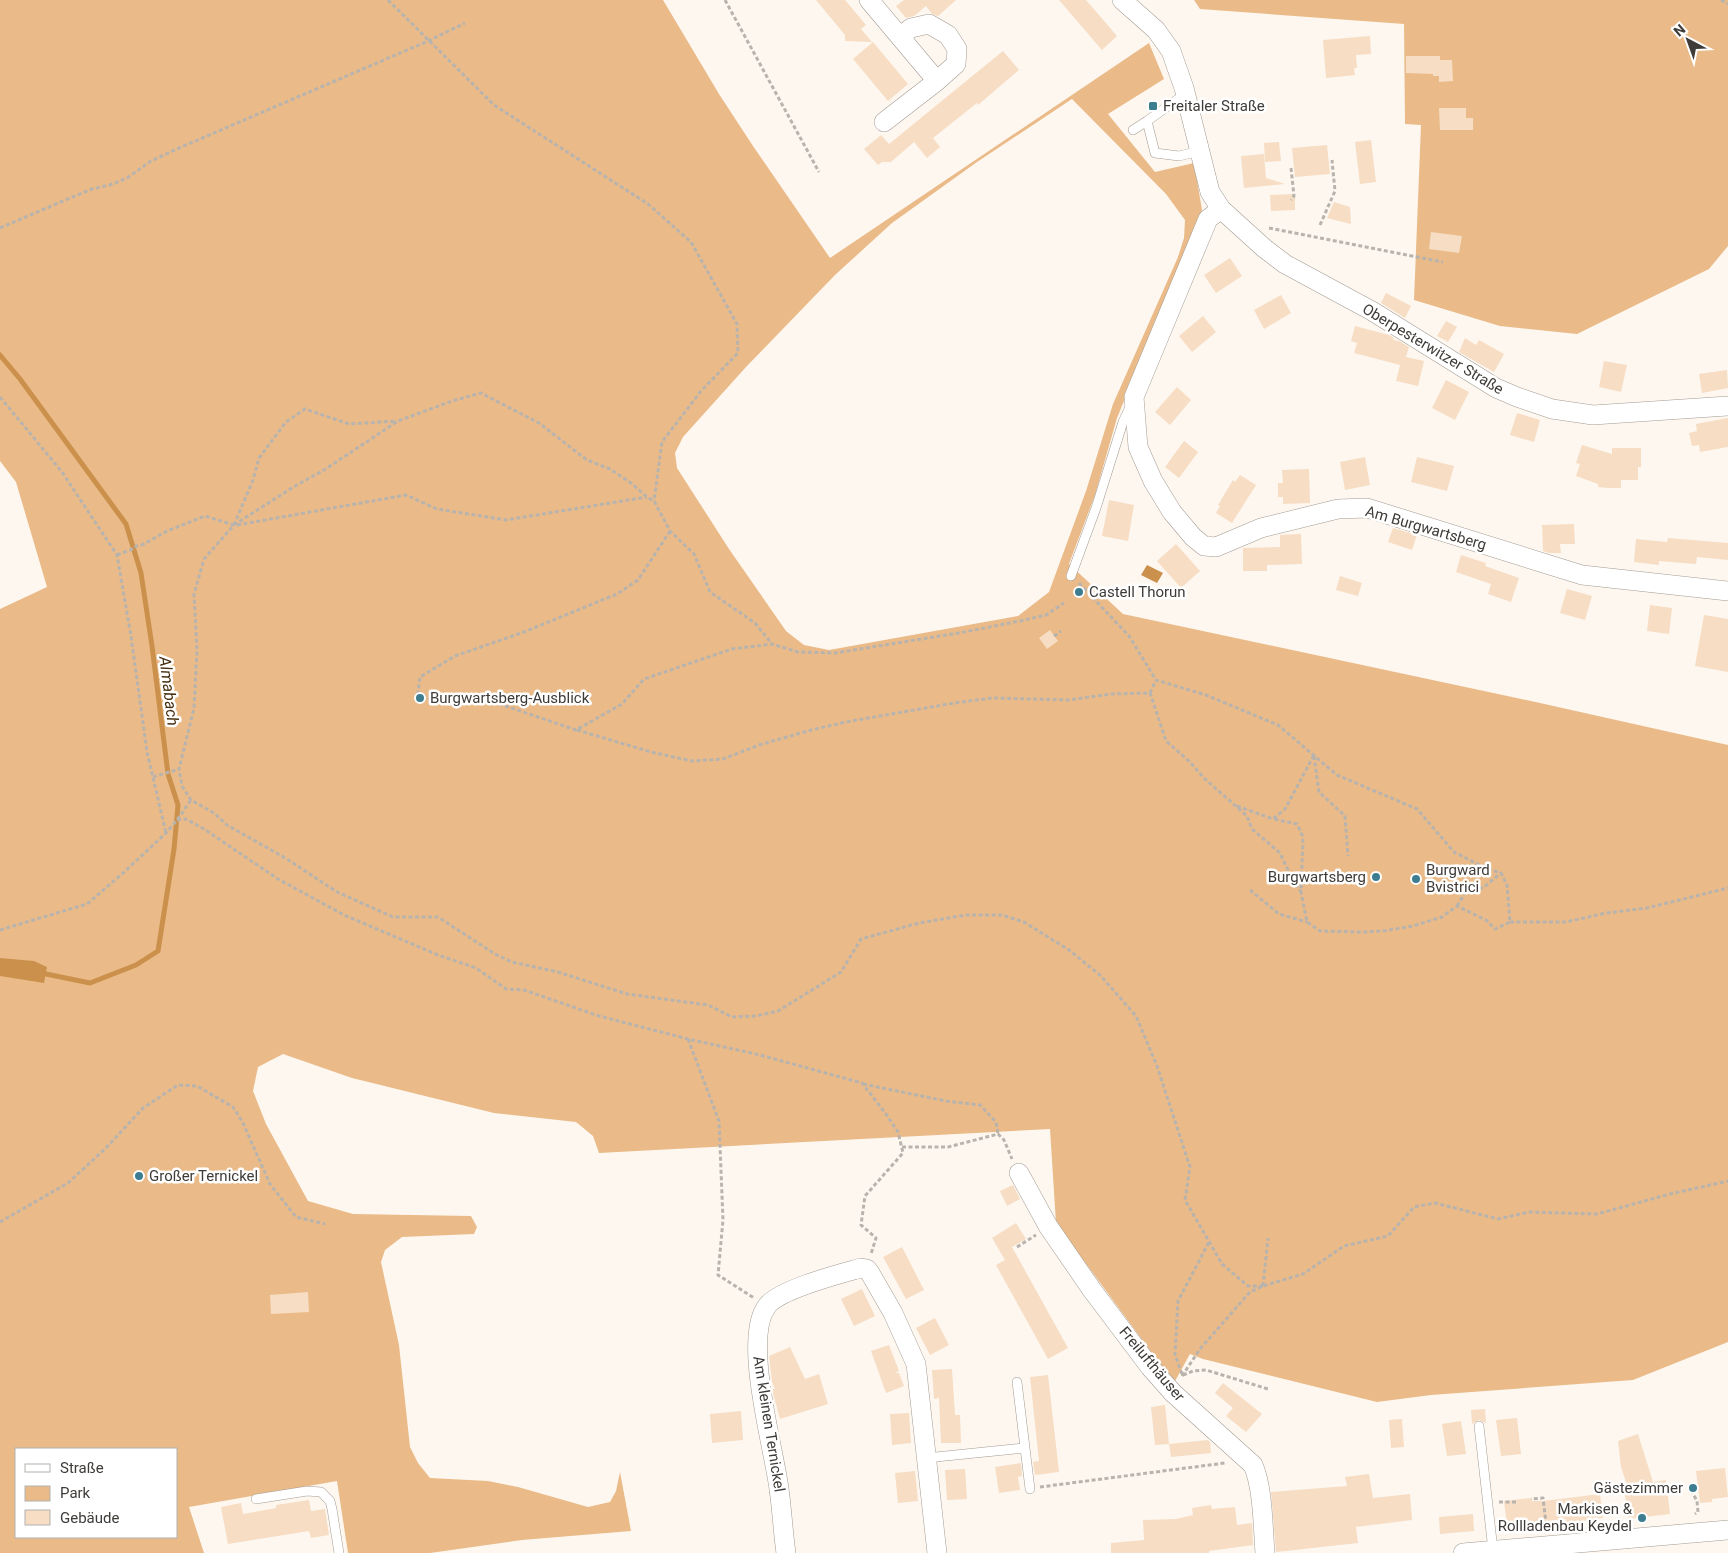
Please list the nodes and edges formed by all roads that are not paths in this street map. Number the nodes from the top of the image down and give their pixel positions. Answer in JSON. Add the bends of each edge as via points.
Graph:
{"nodes":[{"id":1,"x":869,"y":0,"type":"edge"},
{"id":2,"x":1122,"y":0,"type":"edge"},
{"id":3,"x":900,"y":38,"type":"junction"},
{"id":4,"x":936,"y":81,"type":"junction"},
{"id":5,"x":1186,"y":97,"type":"junction"},
{"id":6,"x":1147,"y":121,"type":"junction"},
{"id":7,"x":884,"y":122,"type":"dead end"},
{"id":8,"x":1133,"y":130,"type":"dead end"},
{"id":9,"x":1200,"y":151,"type":"junction"},
{"id":10,"x":1221,"y":209,"type":"junction"},
{"id":11,"x":1134,"y":397,"type":"junction"},
{"id":12,"x":1728,"y":406,"type":"edge"},
{"id":13,"x":1071,"y":576,"type":"road end"},
{"id":14,"x":1728,"y":592,"type":"edge"},
{"id":15,"x":1018,"y":1173,"type":"road end"},
{"id":16,"x":1017,"y":1382,"type":"dead end"},
{"id":17,"x":1478,"y":1426,"type":"dead end"},
{"id":18,"x":1024,"y":1448,"type":"junction"},
{"id":19,"x":926,"y":1458,"type":"junction"},
{"id":20,"x":1030,"y":1489,"type":"road end"},
{"id":21,"x":256,"y":1499,"type":"dead end"},
{"id":22,"x":1728,"y":1530,"type":"edge"},
{"id":23,"x":1493,"y":1550,"type":"junction"},
{"id":24,"x":1531,"y":1550,"type":"edge"},
{"id":25,"x":338,"y":1553,"type":"edge"},
{"id":26,"x":786,"y":1553,"type":"edge"},
{"id":27,"x":936,"y":1553,"type":"edge"},
{"id":28,"x":1265,"y":1553,"type":"edge"},
{"id":29,"x":1464,"y":1553,"type":"edge"}],
"edges":[{"from":1,"to":3,"type":"street"},
{"from":2,"to":5,"type":"street","via":[[1156,30],[1171,51]]},
{"from":3,"to":4,"type":"street"},
{"from":3,"to":4,"type":"street","via":[[911,28],[929,24],[948,35],[957,49],[956,64]]},
{"from":4,"to":7,"type":"street"},
{"from":5,"to":6,"type":"lane"},
{"from":5,"to":9,"type":"street"},
{"from":6,"to":8,"type":"lane"},
{"from":6,"to":9,"type":"lane","via":[[1155,153],[1179,156]]},
{"from":9,"to":10,"type":"street","via":[[1210,192]]},
{"from":10,"to":11,"type":"street","name":"Am Burgwartsberg","via":[[1208,219]]},
{"from":10,"to":12,"type":"street","name":"Oberpesterwitzer Straße","via":[[1285,264],[1372,311],[1496,388],[1552,409],[1593,415]]},
{"from":11,"to":13,"type":"lane"},
{"from":11,"to":14,"type":"street","name":"Am Burgwartsberg","via":[[1138,447],[1153,481],[1172,512],[1204,546],[1216,547],[1261,528],[1338,508],[1367,508],[1582,575]]},
{"from":15,"to":28,"type":"street","name":"Freilufthäuser","via":[[1048,1226],[1150,1367],[1253,1465],[1257,1474]]},
{"from":16,"to":18,"type":"lane"},
{"from":17,"to":23,"type":"lane"},
{"from":18,"to":19,"type":"lane"},
{"from":18,"to":20,"type":"lane"},
{"from":19,"to":26,"type":"street","name":"Am kleinen Ternickel","via":[[916,1364],[870,1273],[861,1268],[780,1295],[766,1306],[761,1320],[757,1368],[779,1488]]},
{"from":19,"to":27,"type":"street"},
{"from":21,"to":25,"type":"lane","via":[[321,1492],[330,1501]]},
{"from":22,"to":24,"type":"street"},
{"from":23,"to":24,"type":"street"},
{"from":23,"to":29,"type":"street"}]}
